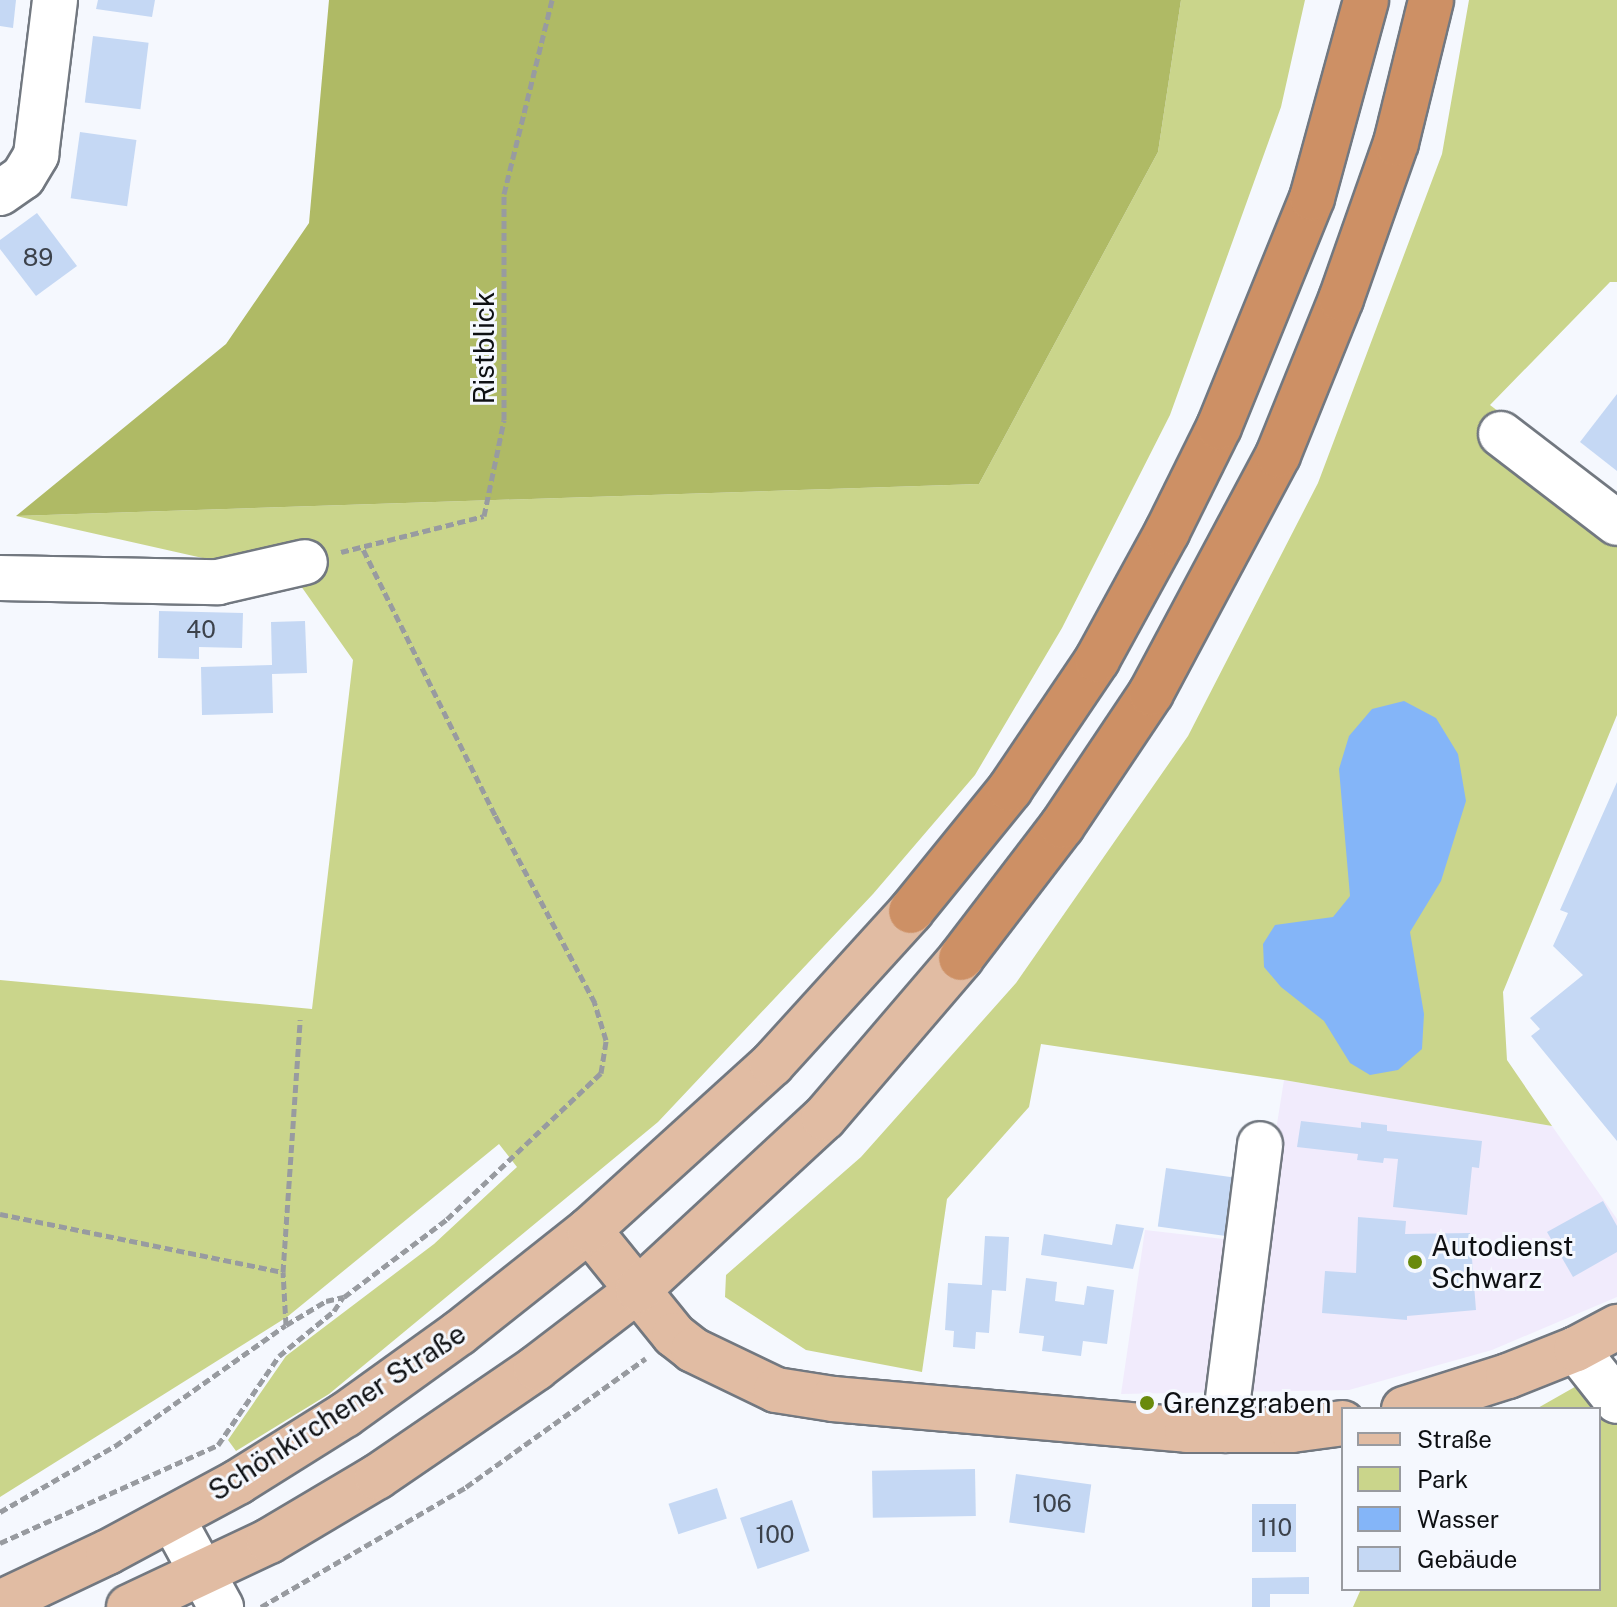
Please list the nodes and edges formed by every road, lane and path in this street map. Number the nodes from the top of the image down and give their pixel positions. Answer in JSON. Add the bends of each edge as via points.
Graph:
{"nodes":[{"id":1,"x":55,"y":0,"type":"edge"},
{"id":2,"x":552,"y":0,"type":"edge"},
{"id":3,"x":1366,"y":0,"type":"edge"},
{"id":4,"x":1431,"y":0,"type":"edge"},
{"id":5,"x":0,"y":193,"type":"edge"},
{"id":6,"x":1501,"y":434,"type":"dead end"},
{"id":7,"x":1617,"y":523,"type":"edge"},
{"id":8,"x":362,"y":547,"type":"junction"},
{"id":9,"x":305,"y":562,"type":"joint"},
{"id":10,"x":0,"y":578,"type":"edge"},
{"id":11,"x":911,"y":911,"type":"joint"},
{"id":12,"x":961,"y":958,"type":"joint"},
{"id":13,"x":300,"y":1020,"type":"dead end"},
{"id":14,"x":1260,"y":1144,"type":"dead end"},
{"id":15,"x":0,"y":1214,"type":"edge"},
{"id":16,"x":589,"y":1230,"type":"junction"},
{"id":17,"x":283,"y":1272,"type":"junction"},
{"id":18,"x":638,"y":1290,"type":"junction"},
{"id":19,"x":344,"y":1297,"type":"junction"},
{"id":20,"x":286,"y":1325,"type":"junction"},
{"id":21,"x":1617,"y":1327,"type":"edge"},
{"id":22,"x":674,"y":1335,"type":"junction"},
{"id":23,"x":1576,"y":1349,"type":"junction"},
{"id":24,"x":1617,"y":1401,"type":"edge"},
{"id":25,"x":1410,"y":1407,"type":"edge"},
{"id":26,"x":1341,"y":1423,"type":"edge"},
{"id":27,"x":1224,"y":1430,"type":"junction"},
{"id":28,"x":0,"y":1512,"type":"edge"},
{"id":29,"x":172,"y":1518,"type":"junction"},
{"id":30,"x":0,"y":1543,"type":"edge"},
{"id":31,"x":212,"y":1590,"type":"edge"},
{"id":32,"x":0,"y":1603,"type":"edge"},
{"id":33,"x":129,"y":1607,"type":"edge"},
{"id":34,"x":261,"y":1607,"type":"edge"}],
"edges":[{"from":1,"to":5,"type":"street","via":[[36,155],[23,177]]},
{"from":2,"to":8,"type":"path","name":"Ristblick","via":[[504,194],[504,420],[484,516]]},
{"from":3,"to":11,"type":"highway","via":[[1312,198],[1206,454],[1097,660],[1010,789]]},
{"from":4,"to":12,"type":"highway","via":[[1391,157],[1278,455],[1151,693],[1062,826]]},
{"from":6,"to":7,"type":"street"},
{"from":8,"to":9,"type":"path","name":"Ristblick"},
{"from":8,"to":19,"type":"path","via":[[595,1003],[606,1040],[601,1073],[447,1219]]},
{"from":9,"to":10,"type":"street","via":[[218,582]]},
{"from":11,"to":16,"type":"main road","name":"Schönkirchener Straße","via":[[772,1064]]},
{"from":12,"to":18,"type":"main road","via":[[824,1118]]},
{"from":13,"to":17,"type":"path"},
{"from":14,"to":27,"type":"street"},
{"from":15,"to":17,"type":"path"},
{"from":16,"to":18,"type":"main road"},
{"from":16,"to":29,"type":"main road","name":"Schönkirchener Straße","via":[[345,1415]]},
{"from":17,"to":20,"type":"path"},
{"from":18,"to":22,"type":"main road"},
{"from":18,"to":31,"type":"main road","via":[[377,1477],[269,1541]]},
{"from":19,"to":20,"type":"path","via":[[326,1301]]},
{"from":19,"to":30,"type":"path","via":[[279,1356],[218,1445]]},
{"from":20,"to":28,"type":"path","via":[[115,1446]]},
{"from":21,"to":23,"type":"main road"},
{"from":22,"to":27,"type":"main road","via":[[693,1350],[776,1390],[863,1402]]},
{"from":22,"to":34,"type":"path","via":[[466,1487]]},
{"from":23,"to":24,"type":"street"},
{"from":23,"to":25,"type":"main road"},
{"from":26,"to":27,"type":"main road"},
{"from":29,"to":31,"type":"street"},
{"from":29,"to":32,"type":"main road","name":"Schönkirchener Straße"},
{"from":31,"to":33,"type":"main road"}]}
